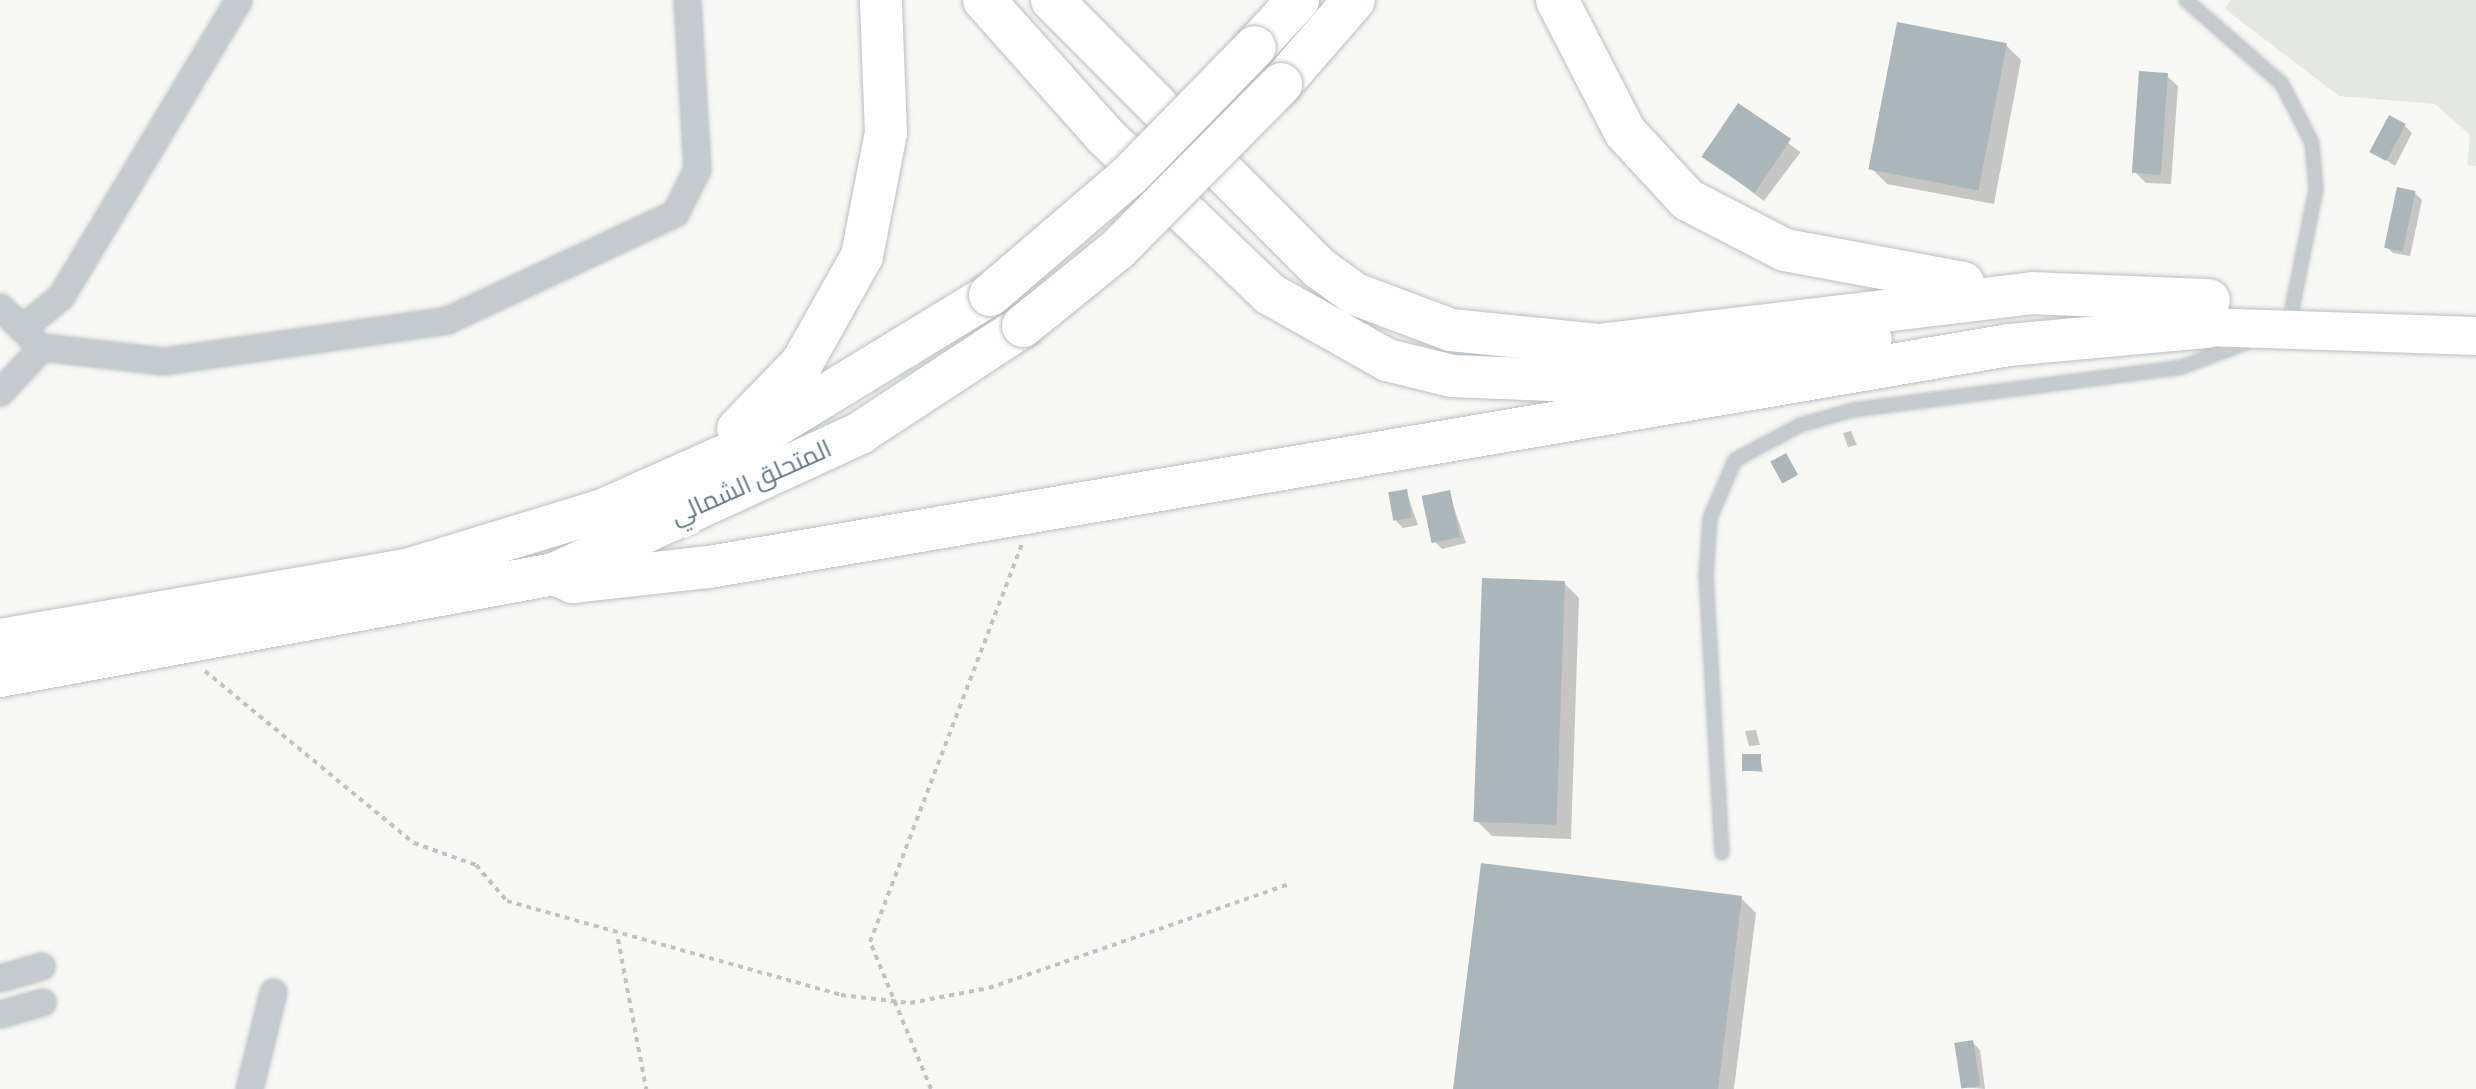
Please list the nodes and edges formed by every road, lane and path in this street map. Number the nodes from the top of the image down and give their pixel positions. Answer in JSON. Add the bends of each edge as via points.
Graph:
{"nodes":[{"id":1,"x":238,"y":0,"type":"edge"},
{"id":2,"x":687,"y":0,"type":"edge"},
{"id":3,"x":881,"y":0,"type":"edge"},
{"id":4,"x":984,"y":0,"type":"edge"},
{"id":5,"x":1052,"y":0,"type":"edge"},
{"id":6,"x":1298,"y":0,"type":"edge"},
{"id":7,"x":1354,"y":0,"type":"edge"},
{"id":8,"x":1557,"y":0,"type":"edge"},
{"id":9,"x":2186,"y":0,"type":"edge"},
{"id":10,"x":2032,"y":292,"type":"junction"},
{"id":11,"x":0,"y":306,"type":"edge"},
{"id":12,"x":2207,"y":314,"type":"junction"},
{"id":13,"x":2282,"y":320,"type":"junction"},
{"id":14,"x":22,"y":328,"type":"junction"},
{"id":15,"x":2476,"y":336,"type":"edge"},
{"id":16,"x":42,"y":347,"type":"junction"},
{"id":17,"x":0,"y":392,"type":"edge"},
{"id":18,"x":692,"y":474,"type":"junction"},
{"id":19,"x":1036,"y":512,"type":"junction"},
{"id":20,"x":554,"y":574,"type":"junction"},
{"id":21,"x":0,"y":640,"type":"edge"},
{"id":22,"x":174,"y":646,"type":"junction"},
{"id":23,"x":0,"y":676,"type":"edge"},
{"id":24,"x":1722,"y":853,"type":"dead end"},
{"id":25,"x":1287,"y":885,"type":"dead end"},
{"id":26,"x":618,"y":939,"type":"junction"},
{"id":27,"x":41,"y":966,"type":"dead end"},
{"id":28,"x":0,"y":978,"type":"edge"},
{"id":29,"x":273,"y":992,"type":"dead end"},
{"id":30,"x":892,"y":1001,"type":"junction"},
{"id":31,"x":42,"y":1002,"type":"dead end"},
{"id":32,"x":0,"y":1014,"type":"edge"},
{"id":33,"x":249,"y":1089,"type":"edge"},
{"id":34,"x":646,"y":1089,"type":"edge"},
{"id":35,"x":931,"y":1089,"type":"edge"}],
"edges":[{"from":1,"to":14,"type":"street","via":[[61,296]]},
{"from":2,"to":16,"type":"street","via":[[697,169],[675,213],[447,320],[163,361]]},
{"from":3,"to":18,"type":"highway","via":[[886,132],[862,256],[802,363]]},
{"from":4,"to":12,"type":"highway","via":[[1105,136],[1256,281],[1324,331],[1387,360],[1452,376],[1600,382],[1964,324]]},
{"from":5,"to":10,"type":"highway","via":[[1319,268],[1356,294],[1450,330],[1598,345]]},
{"from":6,"to":18,"type":"highway","name":"المتحلق الشمالي","bridge":true,"via":[[1129,176],[990,295]]},
{"from":7,"to":20,"type":"highway","name":"المتحلق الشمالي","bridge":true,"via":[[1281,84],[1118,248],[1023,326],[860,432]]},
{"from":8,"to":10,"type":"highway","via":[[1646,160],[1732,229],[1820,260]]},
{"from":9,"to":13,"type":"lane","via":[[2282,84],[2312,143],[2316,190]]},
{"from":10,"to":12,"type":"highway"},
{"from":11,"to":14,"type":"street"},
{"from":12,"to":13,"type":"main road"},
{"from":12,"to":19,"type":"highway"},
{"from":13,"to":15,"type":"main road"},
{"from":13,"to":24,"type":"lane","via":[[2182,368],[1853,410],[1800,425],[1735,460],[1710,518],[1706,577]]},
{"from":14,"to":16,"type":"street"},
{"from":16,"to":17,"type":"street"},
{"from":18,"to":21,"type":"highway","name":"المتحلق الشمالي","via":[[408,570]]},
{"from":19,"to":20,"type":"highway","via":[[710,567],[573,582]]},
{"from":19,"to":30,"type":"path","via":[[875,914],[870,942]]},
{"from":20,"to":22,"type":"highway","name":"المتحلق الشمالي"},
{"from":22,"to":23,"type":"highway","name":"المتحلق الشمالي"},
{"from":22,"to":26,"type":"path","via":[[414,843],[476,865],[507,901]]},
{"from":25,"to":30,"type":"path","via":[[989,988]]},
{"from":26,"to":30,"type":"path"},
{"from":26,"to":34,"type":"path"},
{"from":27,"to":28,"type":"street"},
{"from":29,"to":33,"type":"street"},
{"from":30,"to":35,"type":"path"},
{"from":31,"to":32,"type":"street"}]}
